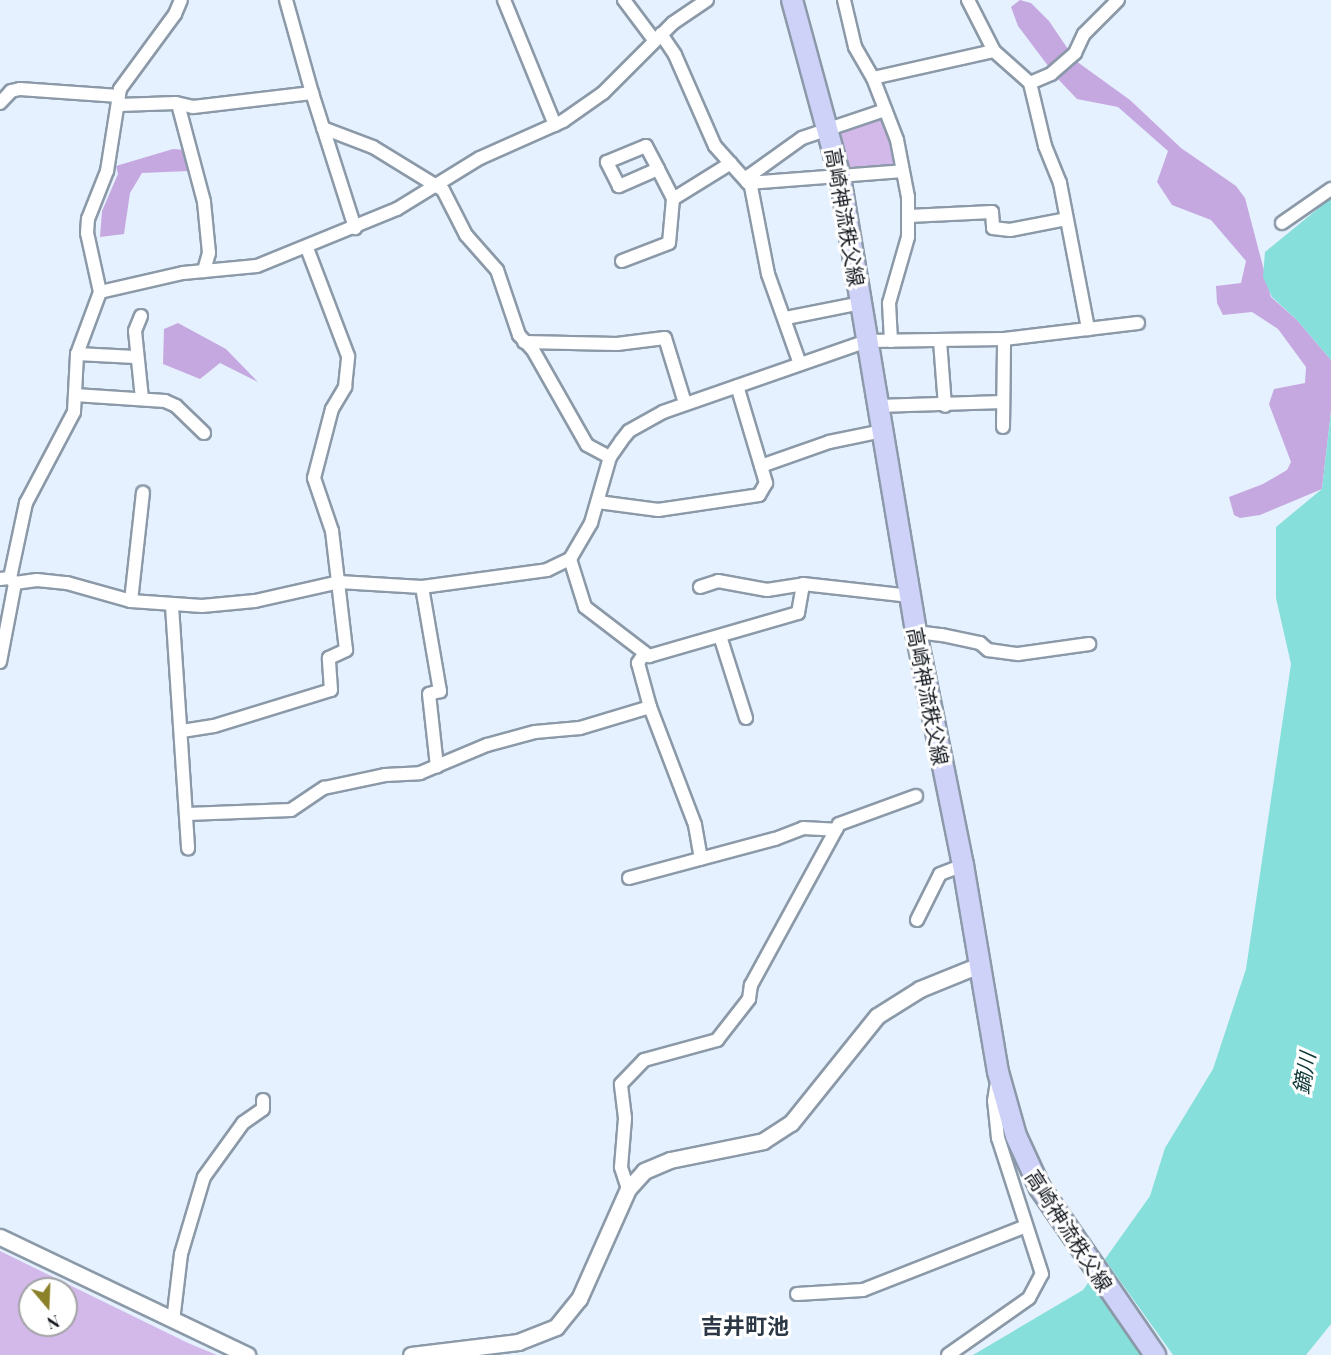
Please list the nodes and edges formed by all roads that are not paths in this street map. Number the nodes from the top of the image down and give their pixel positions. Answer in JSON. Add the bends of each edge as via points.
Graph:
{"nodes":[{"id":1,"x":181,"y":0,"type":"edge"},
{"id":2,"x":286,"y":0,"type":"edge"},
{"id":3,"x":504,"y":0,"type":"edge"},
{"id":4,"x":624,"y":0,"type":"edge"},
{"id":5,"x":707,"y":0,"type":"edge"},
{"id":6,"x":792,"y":0,"type":"edge"},
{"id":7,"x":844,"y":0,"type":"edge"},
{"id":8,"x":968,"y":0,"type":"edge"},
{"id":9,"x":1118,"y":0,"type":"edge"},
{"id":10,"x":657,"y":37,"type":"junction"},
{"id":11,"x":994,"y":51,"type":"junction"},
{"id":12,"x":873,"y":78,"type":"junction"},
{"id":13,"x":1030,"y":82,"type":"junction"},
{"id":14,"x":312,"y":93,"type":"junction"},
{"id":15,"x":119,"y":101,"type":"junction"},
{"id":16,"x":0,"y":103,"type":"edge"},
{"id":17,"x":178,"y":104,"type":"junction"},
{"id":18,"x":885,"y":110,"type":"junction"},
{"id":19,"x":555,"y":125,"type":"junction"},
{"id":20,"x":830,"y":126,"type":"junction"},
{"id":21,"x":322,"y":128,"type":"junction"},
{"id":22,"x":731,"y":163,"type":"junction"},
{"id":23,"x":658,"y":169,"type":"dead end"},
{"id":24,"x":903,"y":171,"type":"junction"},
{"id":25,"x":840,"y":177,"type":"junction"},
{"id":26,"x":748,"y":183,"type":"junction"},
{"id":27,"x":437,"y":185,"type":"junction"},
{"id":28,"x":1331,"y":189,"type":"edge"},
{"id":29,"x":673,"y":199,"type":"junction"},
{"id":30,"x":909,"y":216,"type":"junction"},
{"id":31,"x":1066,"y":219,"type":"junction"},
{"id":32,"x":1282,"y":223,"type":"dead end"},
{"id":33,"x":355,"y":228,"type":"junction"},
{"id":34,"x":307,"y":248,"type":"junction"},
{"id":35,"x":622,"y":261,"type":"dead end"},
{"id":36,"x":204,"y":271,"type":"junction"},
{"id":37,"x":100,"y":292,"type":"junction"},
{"id":38,"x":861,"y":303,"type":"junction"},
{"id":39,"x":141,"y":316,"type":"dead end"},
{"id":40,"x":786,"y":318,"type":"junction"},
{"id":41,"x":1138,"y":323,"type":"dead end"},
{"id":42,"x":1088,"y":329,"type":"junction"},
{"id":43,"x":1004,"y":339,"type":"junction"},
{"id":44,"x":867,"y":341,"type":"junction"},
{"id":45,"x":891,"y":341,"type":"junction"},
{"id":46,"x":940,"y":341,"type":"junction"},
{"id":47,"x":524,"y":342,"type":"junction"},
{"id":48,"x":77,"y":354,"type":"junction"},
{"id":49,"x":135,"y":357,"type":"junction"},
{"id":50,"x":800,"y":364,"type":"junction"},
{"id":51,"x":737,"y":386,"type":"junction"},
{"id":52,"x":75,"y":395,"type":"junction"},
{"id":53,"x":142,"y":399,"type":"junction"},
{"id":54,"x":1003,"y":402,"type":"junction"},
{"id":55,"x":685,"y":403,"type":"junction"},
{"id":56,"x":878,"y":406,"type":"junction"},
{"id":57,"x":945,"y":406,"type":"junction"},
{"id":58,"x":1003,"y":427,"type":"dead end"},
{"id":59,"x":882,"y":431,"type":"junction"},
{"id":60,"x":204,"y":433,"type":"dead end"},
{"id":61,"x":610,"y":458,"type":"junction"},
{"id":62,"x":761,"y":466,"type":"junction"},
{"id":63,"x":143,"y":493,"type":"dead end"},
{"id":64,"x":598,"y":502,"type":"junction"},
{"id":65,"x":570,"y":560,"type":"junction"},
{"id":66,"x":8,"y":580,"type":"edge"},
{"id":67,"x":339,"y":582,"type":"junction"},
{"id":68,"x":803,"y":584,"type":"junction"},
{"id":69,"x":422,"y":587,"type":"junction"},
{"id":70,"x":700,"y":587,"type":"dead end"},
{"id":71,"x":910,"y":596,"type":"junction"},
{"id":72,"x":131,"y":601,"type":"junction"},
{"id":73,"x":172,"y":606,"type":"junction"},
{"id":74,"x":916,"y":632,"type":"junction"},
{"id":75,"x":720,"y":636,"type":"junction"},
{"id":76,"x":1089,"y":644,"type":"dead end"},
{"id":77,"x":644,"y":654,"type":"junction"},
{"id":78,"x":0,"y":662,"type":"edge"},
{"id":79,"x":650,"y":707,"type":"junction"},
{"id":80,"x":746,"y":718,"type":"dead end"},
{"id":81,"x":182,"y":731,"type":"junction"},
{"id":82,"x":437,"y":767,"type":"junction"},
{"id":83,"x":915,"y":796,"type":"dead end"},
{"id":84,"x":188,"y":814,"type":"junction"},
{"id":85,"x":836,"y":830,"type":"junction"},
{"id":86,"x":188,"y":848,"type":"dead end"},
{"id":87,"x":701,"y":858,"type":"junction"},
{"id":88,"x":963,"y":865,"type":"junction"},
{"id":89,"x":628,"y":878,"type":"dead end"},
{"id":90,"x":917,"y":920,"type":"dead end"},
{"id":91,"x":979,"y":965,"type":"junction"},
{"id":92,"x":998,"y":1072,"type":"junction"},
{"id":93,"x":263,"y":1100,"type":"dead end"},
{"id":94,"x":628,"y":1189,"type":"junction"},
{"id":95,"x":1026,"y":1226,"type":"junction"},
{"id":96,"x":0,"y":1237,"type":"edge"},
{"id":97,"x":797,"y":1294,"type":"dead end"},
{"id":98,"x":173,"y":1321,"type":"junction"},
{"id":99,"x":246,"y":1355,"type":"edge"},
{"id":100,"x":411,"y":1355,"type":"edge"},
{"id":101,"x":948,"y":1355,"type":"edge"},
{"id":102,"x":1155,"y":1355,"type":"edge"}],
"edges":[{"from":1,"to":15,"type":"street","via":[[175,14],[124,79]]},
{"from":2,"to":14,"type":"street"},
{"from":3,"to":19,"type":"street"},
{"from":4,"to":10,"type":"street"},
{"from":5,"to":10,"type":"street"},
{"from":6,"to":20,"type":"main road","name":"高崎神流秩父線"},
{"from":7,"to":12,"type":"street","via":[[855,47]]},
{"from":8,"to":11,"type":"street"},
{"from":9,"to":13,"type":"street","via":[[1084,34],[1075,53],[1051,75]]},
{"from":10,"to":19,"type":"street","via":[[603,93]]},
{"from":10,"to":22,"type":"street","via":[[675,55],[708,135]]},
{"from":11,"to":12,"type":"street"},
{"from":11,"to":13,"type":"street"},
{"from":12,"to":18,"type":"street"},
{"from":13,"to":31,"type":"street","via":[[1045,146],[1060,183]]},
{"from":14,"to":17,"type":"street","via":[[205,107]]},
{"from":14,"to":21,"type":"street"},
{"from":15,"to":16,"type":"street","via":[[20,89],[11,91]]},
{"from":15,"to":17,"type":"street"},
{"from":15,"to":37,"type":"street","via":[[107,171],[88,219],[87,233]]},
{"from":17,"to":36,"type":"street","via":[[204,202],[209,253]]},
{"from":18,"to":20,"type":"street"},
{"from":18,"to":24,"type":"street","via":[[897,140]]},
{"from":19,"to":27,"type":"street","via":[[480,158]]},
{"from":20,"to":25,"type":"main road","name":"高崎神流秩父線"},
{"from":20,"to":26,"type":"street","via":[[770,159],[749,177]]},
{"from":21,"to":27,"type":"street","via":[[373,147]]},
{"from":21,"to":33,"type":"street"},
{"from":22,"to":26,"type":"street"},
{"from":22,"to":29,"type":"street"},
{"from":23,"to":29,"type":"street"},
{"from":24,"to":25,"type":"street"},
{"from":24,"to":30,"type":"street"},
{"from":25,"to":26,"type":"street"},
{"from":25,"to":38,"type":"main road","name":"高崎神流秩父線"},
{"from":26,"to":40,"type":"street","via":[[768,274]]},
{"from":27,"to":33,"type":"street"},
{"from":27,"to":47,"type":"street","via":[[450,200],[471,243],[497,270]]},
{"from":28,"to":32,"type":"street"},
{"from":29,"to":35,"type":"street","via":[[669,243]]},
{"from":30,"to":31,"type":"street","via":[[992,212],[993,228],[1010,230]]},
{"from":30,"to":45,"type":"street","via":[[908,237],[889,303]]},
{"from":31,"to":42,"type":"street"},
{"from":33,"to":34,"type":"street"},
{"from":34,"to":36,"type":"street","via":[[256,266]]},
{"from":34,"to":67,"type":"street","via":[[348,356],[345,387],[332,410],[314,471],[332,531]]},
{"from":36,"to":37,"type":"street"},
{"from":37,"to":48,"type":"street"},
{"from":38,"to":40,"type":"street"},
{"from":38,"to":44,"type":"main road","name":"高崎神流秩父線"},
{"from":39,"to":49,"type":"street","via":[[135,331]]},
{"from":40,"to":50,"type":"street"},
{"from":41,"to":42,"type":"street"},
{"from":42,"to":43,"type":"street"},
{"from":43,"to":46,"type":"street"},
{"from":43,"to":54,"type":"street"},
{"from":44,"to":45,"type":"street"},
{"from":44,"to":50,"type":"street"},
{"from":44,"to":56,"type":"main road","name":"高崎神流秩父線"},
{"from":45,"to":46,"type":"street"},
{"from":46,"to":57,"type":"street"},
{"from":47,"to":55,"type":"street","via":[[617,344],[665,338]]},
{"from":47,"to":61,"type":"street","via":[[533,350],[587,445]]},
{"from":48,"to":49,"type":"street"},
{"from":48,"to":52,"type":"street"},
{"from":49,"to":53,"type":"street"},
{"from":50,"to":51,"type":"street"},
{"from":51,"to":55,"type":"street"},
{"from":51,"to":62,"type":"street"},
{"from":52,"to":53,"type":"street"},
{"from":52,"to":66,"type":"street","via":[[69,428],[26,503]]},
{"from":53,"to":60,"type":"street","via":[[176,406]]},
{"from":54,"to":57,"type":"street"},
{"from":54,"to":58,"type":"street"},
{"from":55,"to":61,"type":"street","via":[[629,431]]},
{"from":56,"to":57,"type":"street"},
{"from":56,"to":59,"type":"main road","name":"高崎神流秩父線"},
{"from":59,"to":62,"type":"street","via":[[829,442]]},
{"from":59,"to":71,"type":"main road","name":"高崎神流秩父線"},
{"from":61,"to":64,"type":"street"},
{"from":62,"to":64,"type":"street","via":[[764,490],[749,499],[719,499],[658,510]]},
{"from":63,"to":72,"type":"street"},
{"from":64,"to":65,"type":"street"},
{"from":65,"to":69,"type":"street","via":[[547,570]]},
{"from":65,"to":77,"type":"street","via":[[585,607]]},
{"from":66,"to":72,"type":"street","via":[[67,583]]},
{"from":66,"to":78,"type":"street"},
{"from":67,"to":69,"type":"street"},
{"from":67,"to":73,"type":"street","via":[[228,605]]},
{"from":67,"to":81,"type":"street","via":[[346,650],[329,658],[331,690],[214,726]]},
{"from":68,"to":70,"type":"street","via":[[767,590],[718,581]]},
{"from":68,"to":71,"type":"street"},
{"from":68,"to":75,"type":"street","via":[[798,613]]},
{"from":69,"to":82,"type":"street","via":[[440,691],[429,694]]},
{"from":71,"to":74,"type":"main road","name":"高崎神流秩父線"},
{"from":72,"to":73,"type":"street"},
{"from":73,"to":81,"type":"street"},
{"from":74,"to":76,"type":"street","via":[[1018,654]]},
{"from":74,"to":88,"type":"main road","name":"高崎神流秩父線"},
{"from":75,"to":77,"type":"street","via":[[649,656]]},
{"from":75,"to":80,"type":"street"},
{"from":77,"to":79,"type":"street","via":[[639,663]]},
{"from":79,"to":82,"type":"street","via":[[580,728],[535,732],[487,745]]},
{"from":79,"to":87,"type":"street","via":[[695,825]]},
{"from":81,"to":84,"type":"street"},
{"from":82,"to":84,"type":"street","via":[[324,788],[300,806],[281,812]]},
{"from":83,"to":85,"type":"street","via":[[847,820]]},
{"from":84,"to":86,"type":"street"},
{"from":85,"to":87,"type":"street","via":[[803,828],[775,840]]},
{"from":85,"to":94,"type":"street","via":[[751,985],[749,999],[727,1030],[717,1040],[644,1060],[621,1084],[625,1119],[621,1167]]},
{"from":87,"to":89,"type":"street"},
{"from":88,"to":90,"type":"street","via":[[940,874]]},
{"from":88,"to":91,"type":"main road","name":"高崎神流秩父線"},
{"from":91,"to":92,"type":"main road","name":"高崎神流秩父線"},
{"from":91,"to":94,"type":"street","via":[[920,989],[877,1016],[791,1123],[763,1141],[669,1161],[644,1171]]},
{"from":92,"to":95,"type":"street","via":[[995,1122],[1015,1201]]},
{"from":92,"to":102,"type":"main road","name":"高崎神流秩父線","via":[[1022,1153],[1067,1230]]},
{"from":93,"to":98,"type":"street","via":[[263,1109],[243,1123],[204,1177],[181,1254]]},
{"from":94,"to":100,"type":"street","via":[[579,1299],[556,1327],[518,1342]]},
{"from":95,"to":97,"type":"street","via":[[863,1290]]},
{"from":95,"to":101,"type":"street","via":[[1042,1266],[1039,1283],[1016,1309]]},
{"from":96,"to":98,"type":"street"},
{"from":98,"to":99,"type":"street"}]}
